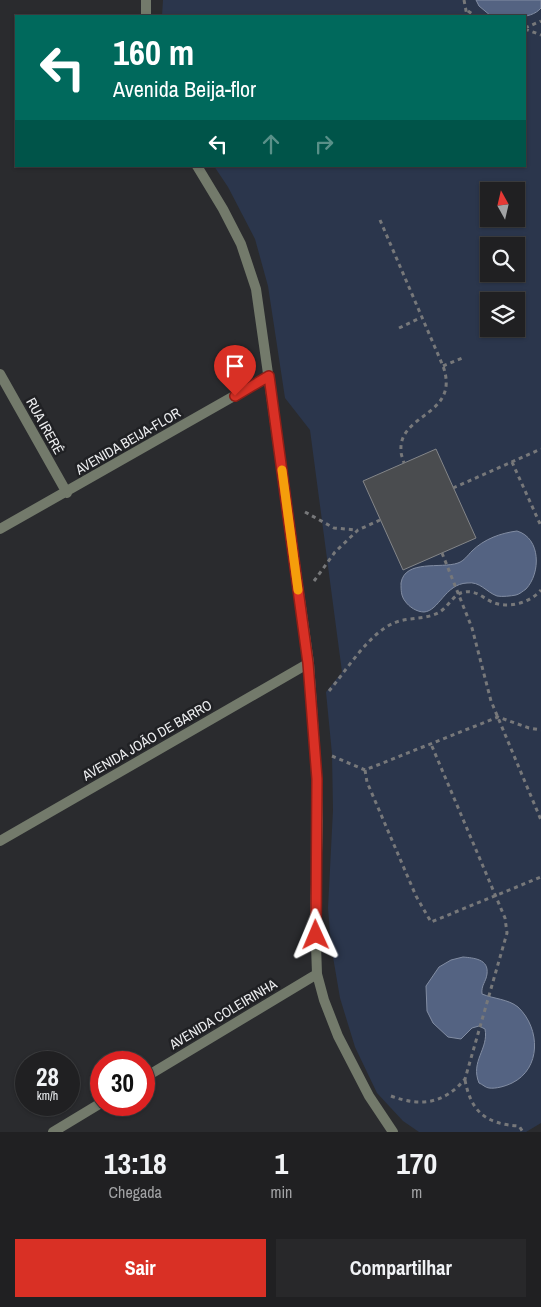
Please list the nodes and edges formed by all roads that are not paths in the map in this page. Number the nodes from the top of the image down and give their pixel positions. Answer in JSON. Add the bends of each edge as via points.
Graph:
{"nodes":[{"id":1,"x":146,"y":0,"type":"edge"},
{"id":2,"x":146,"y":15,"type":"edge"},
{"id":3,"x":198,"y":167,"type":"edge"},
{"id":4,"x":0,"y":374,"type":"edge"},
{"id":5,"x":269,"y":376,"type":"junction"},
{"id":6,"x":67,"y":493,"type":"junction"},
{"id":7,"x":0,"y":530,"type":"edge"},
{"id":8,"x":308,"y":663,"type":"junction"},
{"id":9,"x":0,"y":841,"type":"edge"},
{"id":10,"x":317,"y":974,"type":"junction"},
{"id":11,"x":155,"y":1071,"type":"edge"},
{"id":12,"x":90,"y":1110,"type":"edge"},
{"id":13,"x":60,"y":1130,"type":"edge"},
{"id":14,"x":393,"y":1132,"type":"edge"}],
"edges":[{"from":1,"to":2,"type":"street"},
{"from":3,"to":5,"type":"street","via":[[241,244],[256,289]]},
{"from":4,"to":6,"type":"street","name":"RUA IRERÊ"},
{"from":5,"to":6,"type":"street","name":"AVENIDA BEIJA-FLOR"},
{"from":5,"to":8,"type":"street"},
{"from":6,"to":7,"type":"street","name":"AVENIDA BEIJA-FLOR"},
{"from":8,"to":9,"type":"street","name":"AVENIDA JOÃO DE BARRO"},
{"from":8,"to":10,"type":"street","via":[[318,821]]},
{"from":10,"to":11,"type":"street","name":"AVENIDA COLEIRINHA"},
{"from":10,"to":14,"type":"street","via":[[338,1036],[369,1096]]},
{"from":12,"to":13,"type":"street"}]}
